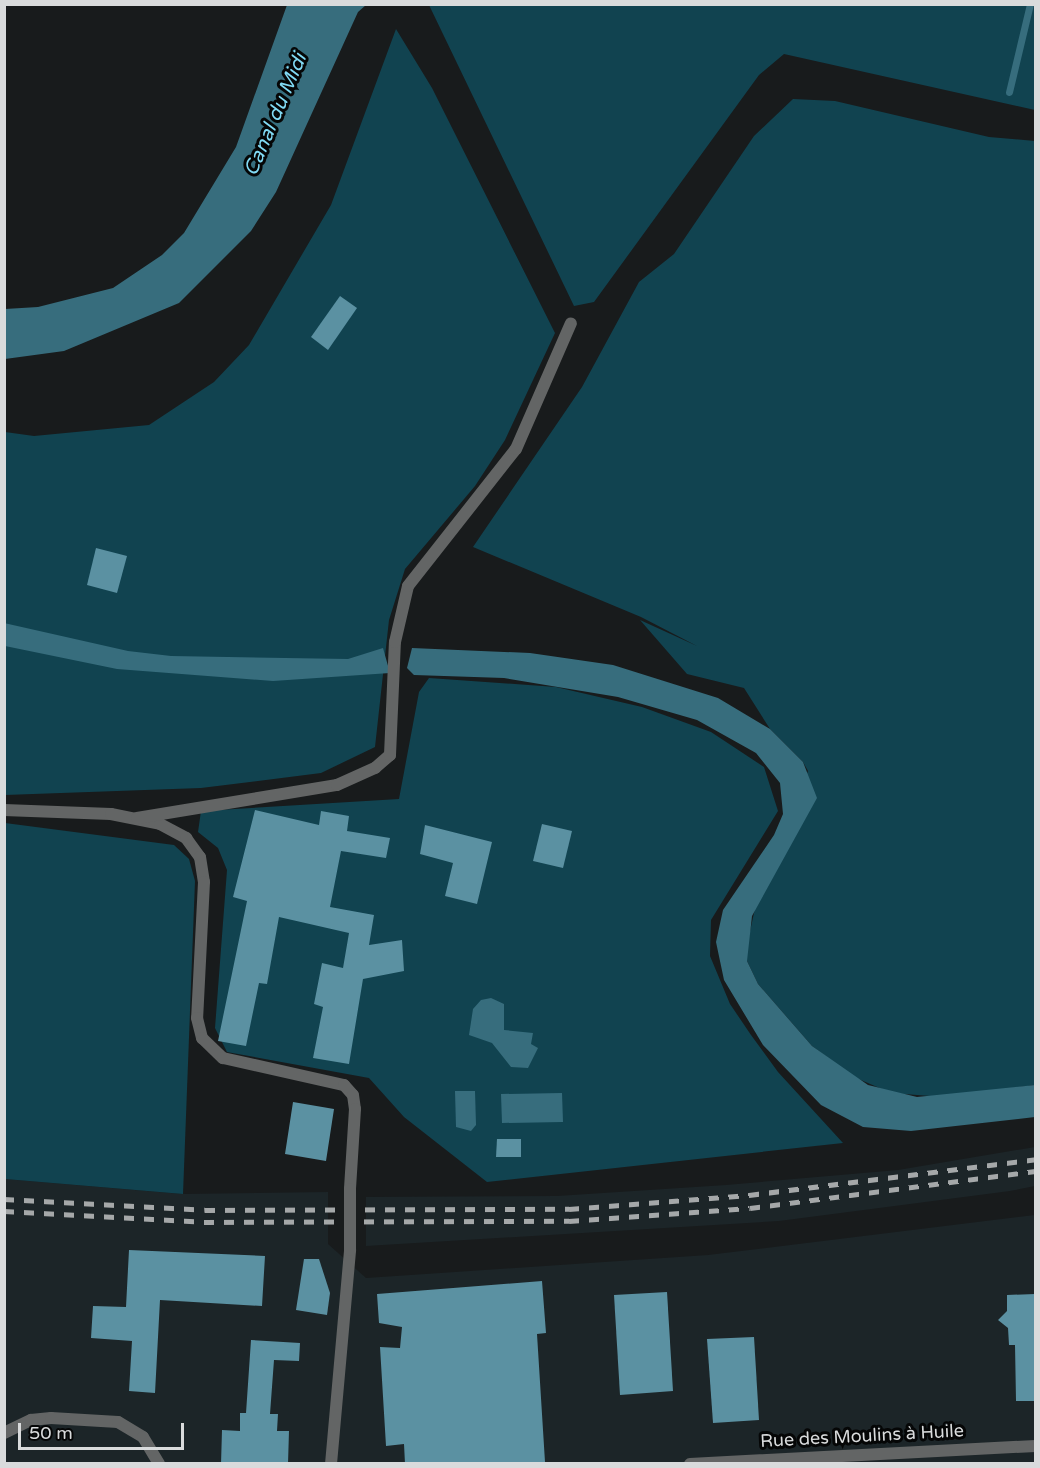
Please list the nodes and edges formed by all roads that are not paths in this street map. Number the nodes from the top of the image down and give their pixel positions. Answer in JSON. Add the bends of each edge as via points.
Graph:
{"nodes":[{"id":1,"x":571,"y":322,"type":"dead end"},
{"id":2,"x":4,"y":810,"type":"edge"},
{"id":3,"x":137,"y":818,"type":"junction"},
{"id":4,"x":4,"y":1433,"type":"edge"},
{"id":5,"x":1035,"y":1446,"type":"edge"},
{"id":6,"x":159,"y":1464,"type":"edge"},
{"id":7,"x":331,"y":1464,"type":"edge"},
{"id":8,"x":690,"y":1464,"type":"edge"}],
"edges":[{"from":1,"to":3,"type":"street","via":[[516,449],[408,586],[395,642],[390,755],[375,768],[337,785]]},
{"from":2,"to":3,"type":"street"},
{"from":3,"to":7,"type":"street","bridge":true,"via":[[180,834],[200,857],[204,882],[197,1018],[202,1038],[223,1058],[344,1085],[353,1095],[350,1250]]},
{"from":4,"to":6,"type":"street","via":[[31,1420],[51,1418],[118,1422],[143,1437]]},
{"from":5,"to":8,"type":"street","name":"Rue des Moulins à Huile"}]}
